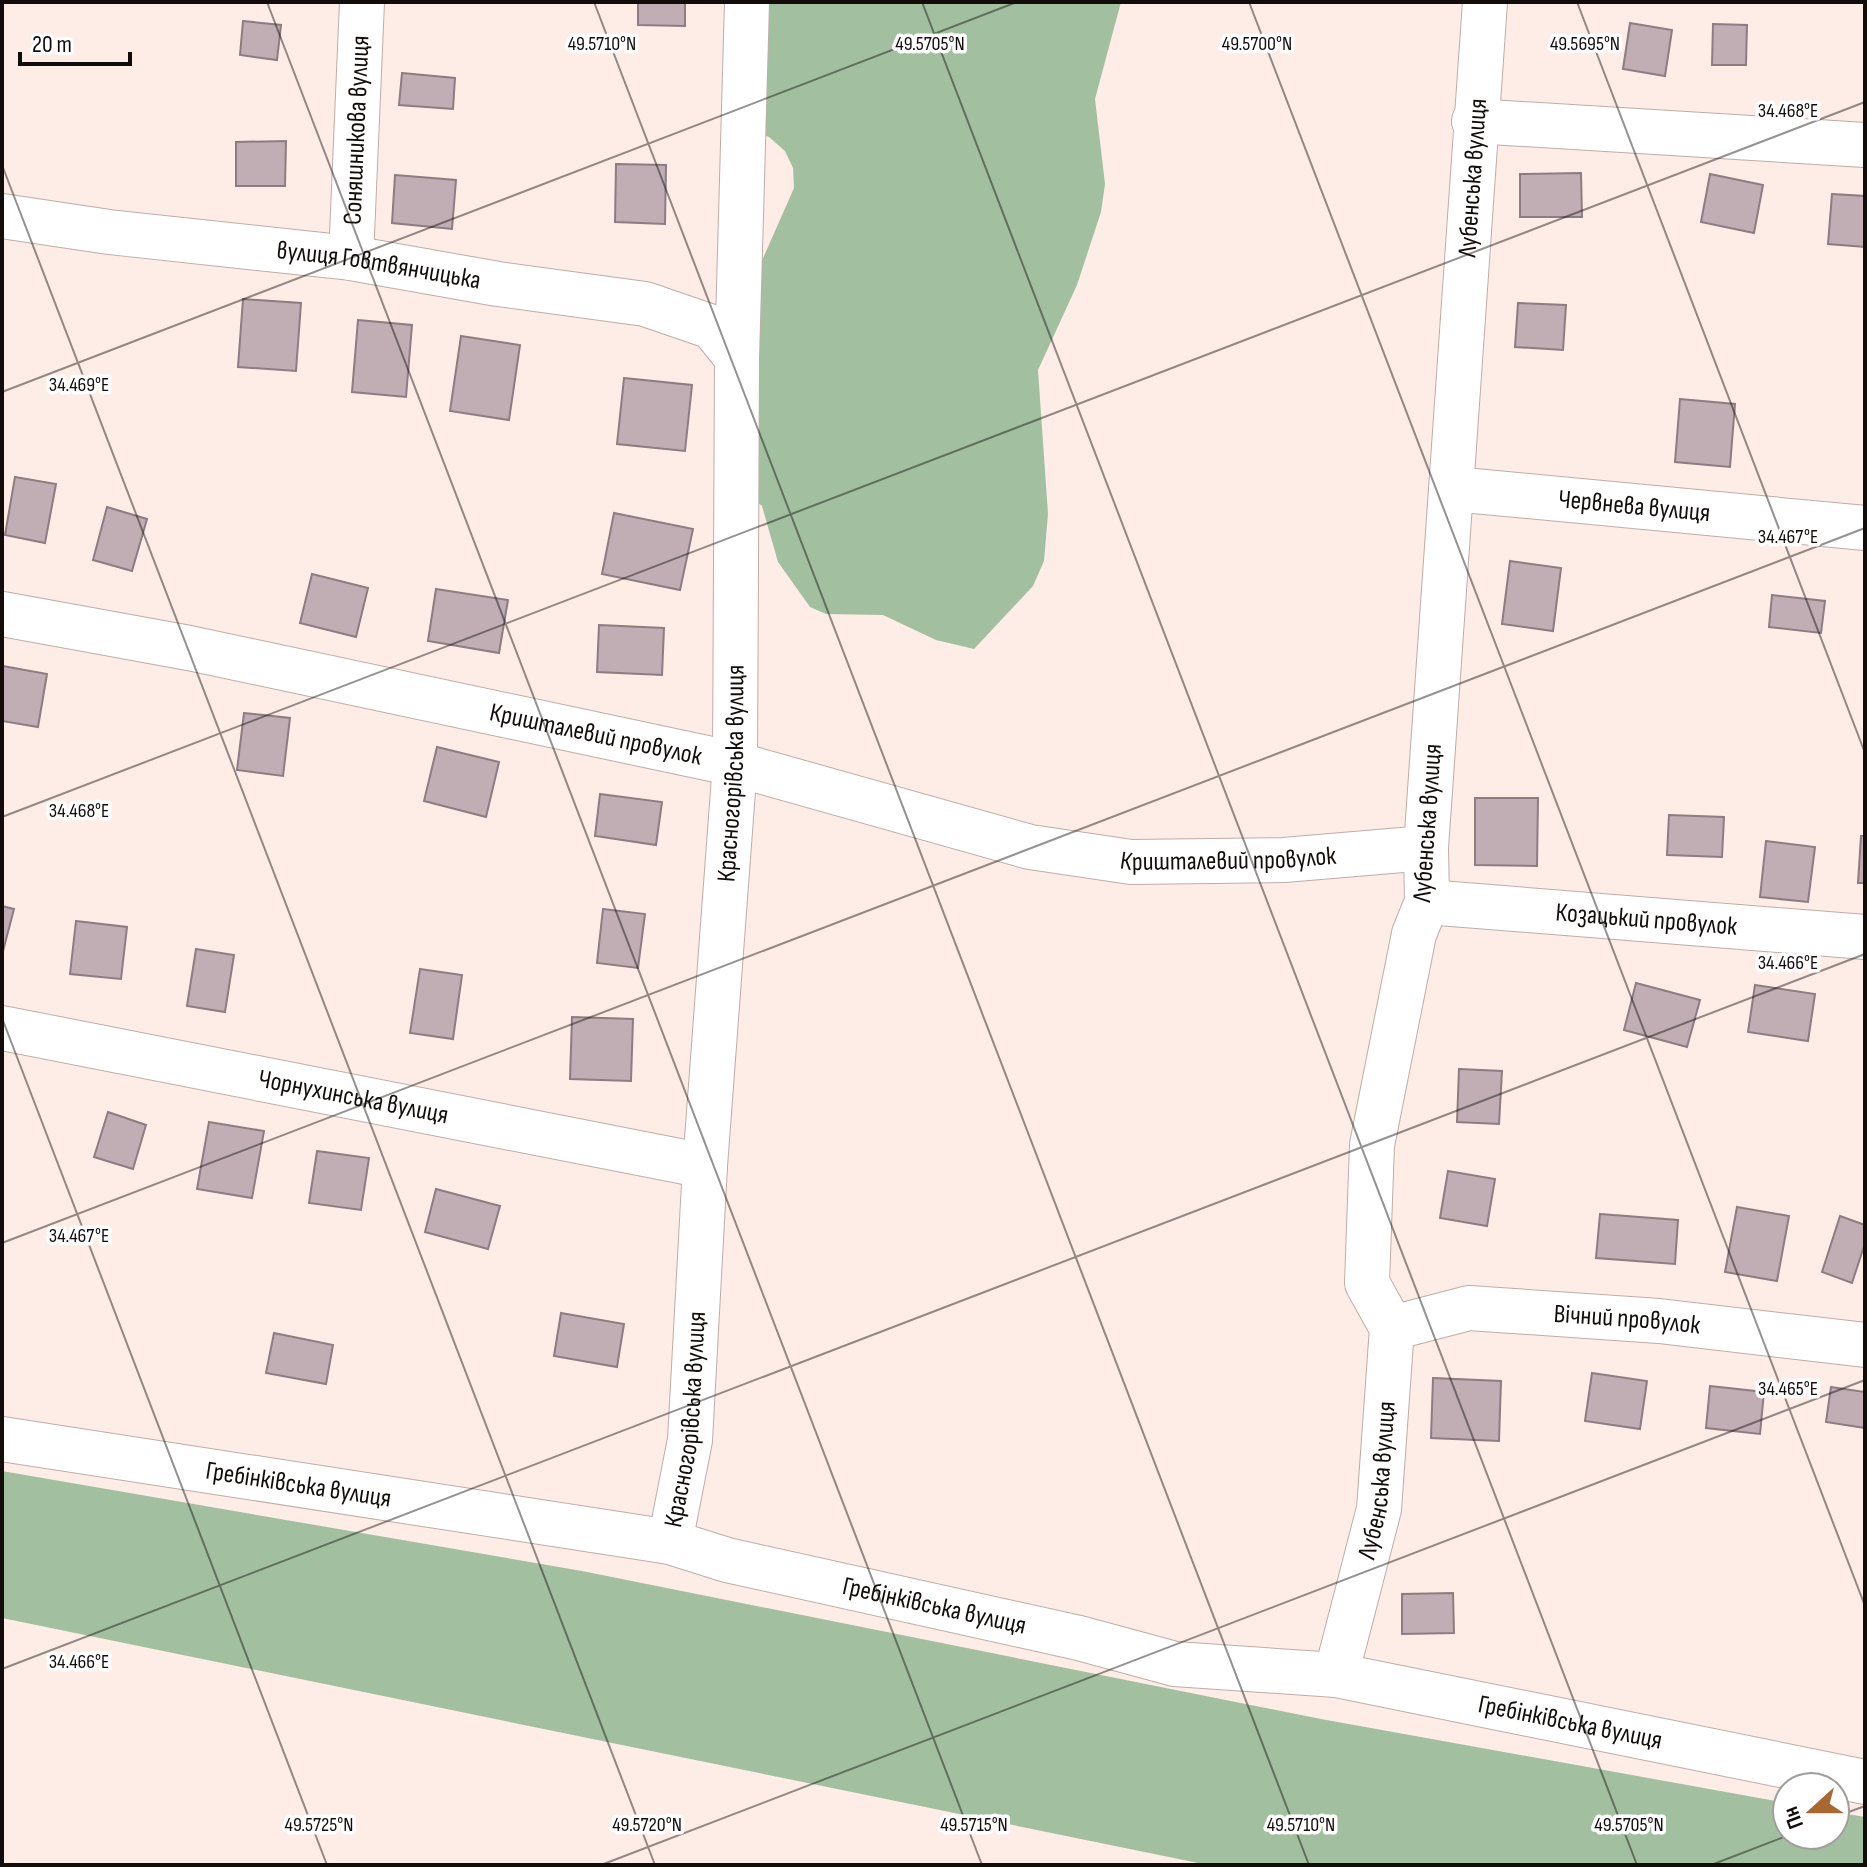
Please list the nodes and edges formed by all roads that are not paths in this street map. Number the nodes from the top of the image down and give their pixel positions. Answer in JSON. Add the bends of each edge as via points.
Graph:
{"nodes":[{"id":1,"x":362,"y":2,"type":"edge"},
{"id":2,"x":747,"y":2,"type":"edge"},
{"id":3,"x":1485,"y":2,"type":"edge"},
{"id":4,"x":1474,"y":121,"type":"junction"},
{"id":5,"x":1865,"y":145,"type":"edge"},
{"id":6,"x":2,"y":216,"type":"edge"},
{"id":7,"x":351,"y":258,"type":"junction"},
{"id":8,"x":737,"y":358,"type":"junction"},
{"id":9,"x":1453,"y":489,"type":"junction"},
{"id":10,"x":1865,"y":528,"type":"edge"},
{"id":11,"x":2,"y":614,"type":"edge"},
{"id":12,"x":735,"y":764,"type":"junction"},
{"id":13,"x":1426,"y":848,"type":"junction"},
{"id":14,"x":1427,"y":902,"type":"junction"},
{"id":15,"x":1865,"y":937,"type":"edge"},
{"id":16,"x":2,"y":1028,"type":"edge"},
{"id":17,"x":705,"y":1166,"type":"junction"},
{"id":18,"x":1392,"y":1328,"type":"junction"},
{"id":19,"x":1865,"y":1345,"type":"edge"},
{"id":20,"x":2,"y":1439,"type":"edge"},
{"id":21,"x":670,"y":1542,"type":"junction"},
{"id":22,"x":1336,"y":1675,"type":"junction"},
{"id":23,"x":1865,"y":1782,"type":"edge"}],
"edges":[{"from":1,"to":7,"type":"street","name":"Соняшникова вулиця"},
{"from":2,"to":8,"type":"street","name":"Красногорівська вулиця"},
{"from":3,"to":4,"type":"street","name":"Лубенська вулиця"},
{"from":4,"to":5,"type":"street"},
{"from":4,"to":9,"type":"street","name":"Лубенська вулиця"},
{"from":6,"to":7,"type":"street","name":"вулиця Говтвянчицька"},
{"from":7,"to":8,"type":"street","name":"вулиця Говтвянчицька","via":[[645,304],[712,327]]},
{"from":8,"to":12,"type":"street","name":"Красногорівська вулиця"},
{"from":9,"to":10,"type":"street","name":"Червнева вулиця"},
{"from":9,"to":13,"type":"street","name":"Лубенська вулиця"},
{"from":11,"to":12,"type":"street","name":"Кришталевий провулок","via":[[189,648]]},
{"from":12,"to":13,"type":"street","name":"Кришталевий провулок","via":[[1030,847],[1131,862],[1284,860]]},
{"from":12,"to":17,"type":"street","name":"Красногорівська вулиця"},
{"from":13,"to":14,"type":"street","name":"Лубенська вулиця"},
{"from":14,"to":15,"type":"street","name":"Козацький провулок"},
{"from":14,"to":18,"type":"street","name":"Лубенська вулиця","via":[[1414,934],[1372,1145],[1367,1283]]},
{"from":16,"to":17,"type":"street","name":"Чорнухинська вулиця"},
{"from":17,"to":21,"type":"street","name":"Красногорівська вулиця","via":[[690,1440]]},
{"from":18,"to":19,"type":"street","name":"Вічний провулок","via":[[1469,1308],[1659,1321]]},
{"from":18,"to":22,"type":"street","name":"Лубенська вулиця","via":[[1379,1509]]},
{"from":20,"to":21,"type":"street","name":"Гребінківська вулиця"},
{"from":21,"to":22,"type":"street","name":"Гребінківська вулиця","via":[[727,1560],[1175,1664]]},
{"from":22,"to":23,"type":"street","name":"Гребінківська вулиця"}]}
